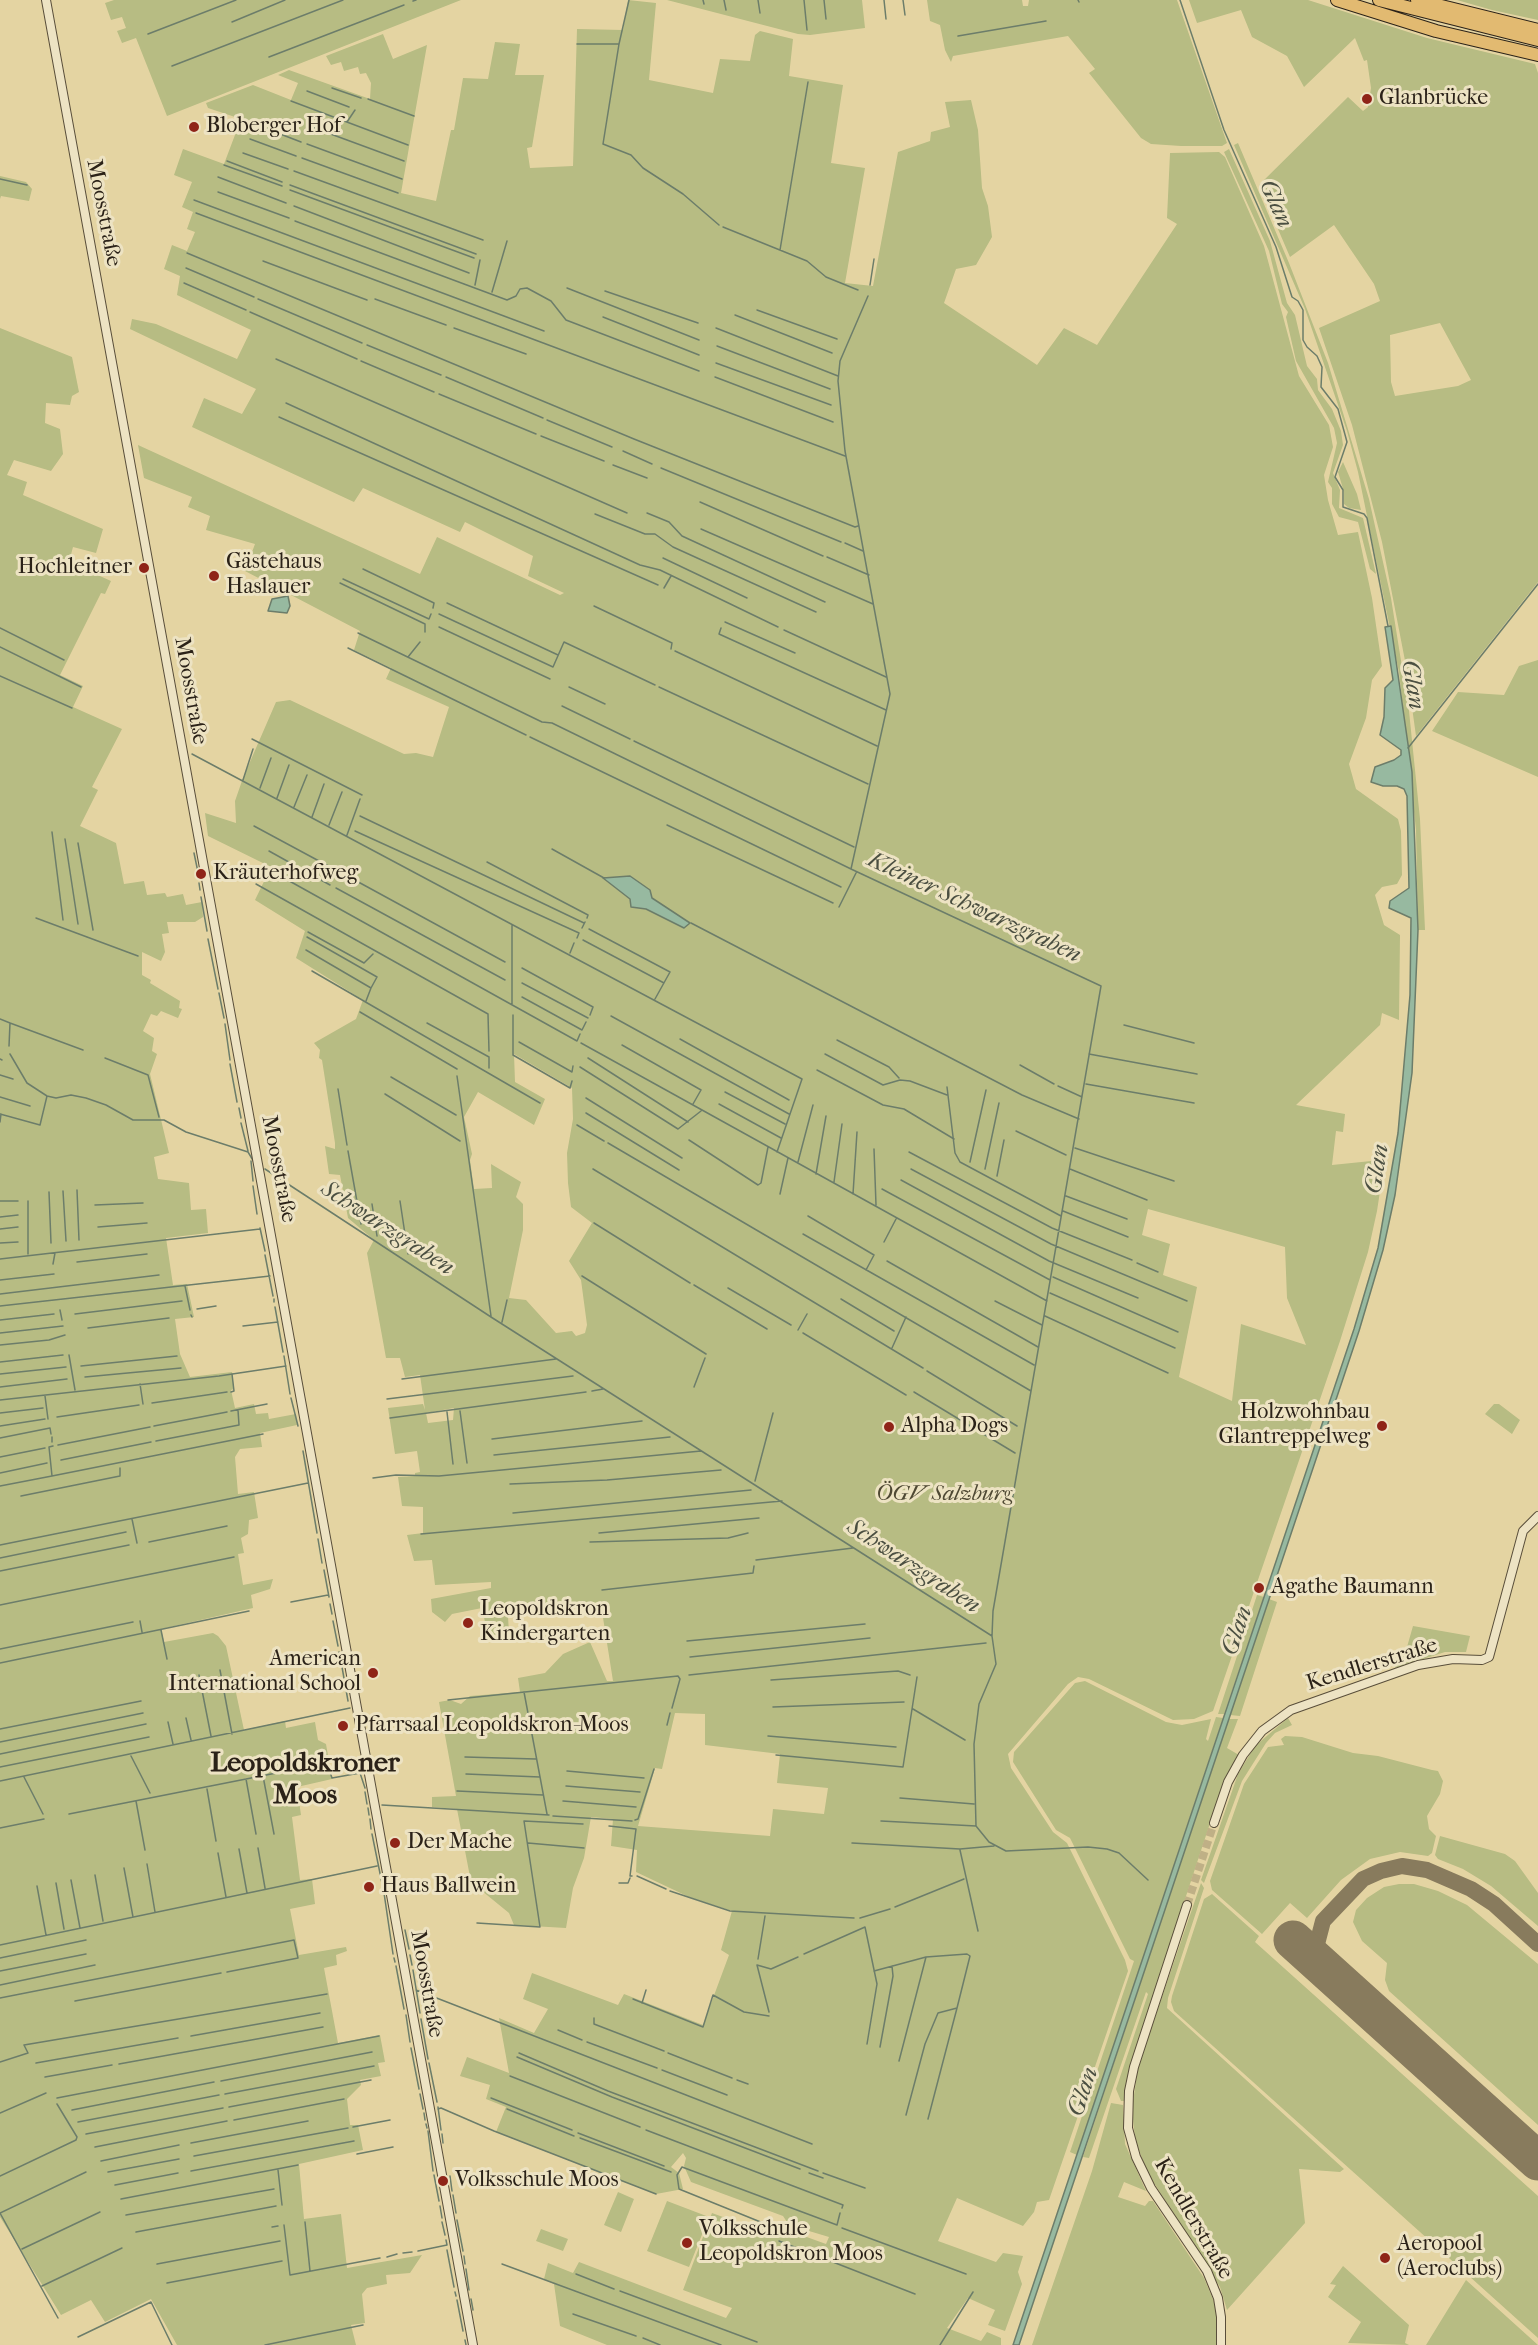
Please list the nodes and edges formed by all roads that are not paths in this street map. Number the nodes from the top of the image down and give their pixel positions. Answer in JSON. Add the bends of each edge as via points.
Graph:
{"nodes":[{"id":1,"x":46,"y":0,"type":"edge"},
{"id":2,"x":1337,"y":0,"type":"edge"},
{"id":3,"x":1379,"y":0,"type":"edge"},
{"id":4,"x":1417,"y":0,"type":"edge"},
{"id":5,"x":1538,"y":30,"type":"edge"},
{"id":6,"x":1538,"y":40,"type":"edge"},
{"id":7,"x":1538,"y":55,"type":"edge"},
{"id":8,"x":1538,"y":1516,"type":"edge"},
{"id":9,"x":1214,"y":1823,"type":"tunnel mouth"},
{"id":10,"x":1187,"y":1905,"type":"tunnel mouth"},
{"id":11,"x":472,"y":2345,"type":"edge"},
{"id":12,"x":1221,"y":2345,"type":"edge"}],
"edges":[{"from":1,"to":11,"type":"street","name":"Moosstraße"},
{"from":2,"to":7,"type":"highway","via":[[1436,31]]},
{"from":3,"to":6,"type":"highway"},
{"from":4,"to":5,"type":"highway"},
{"from":8,"to":9,"type":"street","name":"Kendlerstraße","via":[[1523,1531],[1489,1657],[1418,1665],[1291,1710],[1262,1731],[1243,1755],[1228,1782]]},
{"from":10,"to":12,"type":"street","name":"Kendlerstraße","via":[[1134,2067],[1128,2128],[1151,2188],[1207,2271],[1218,2298]]}]}
